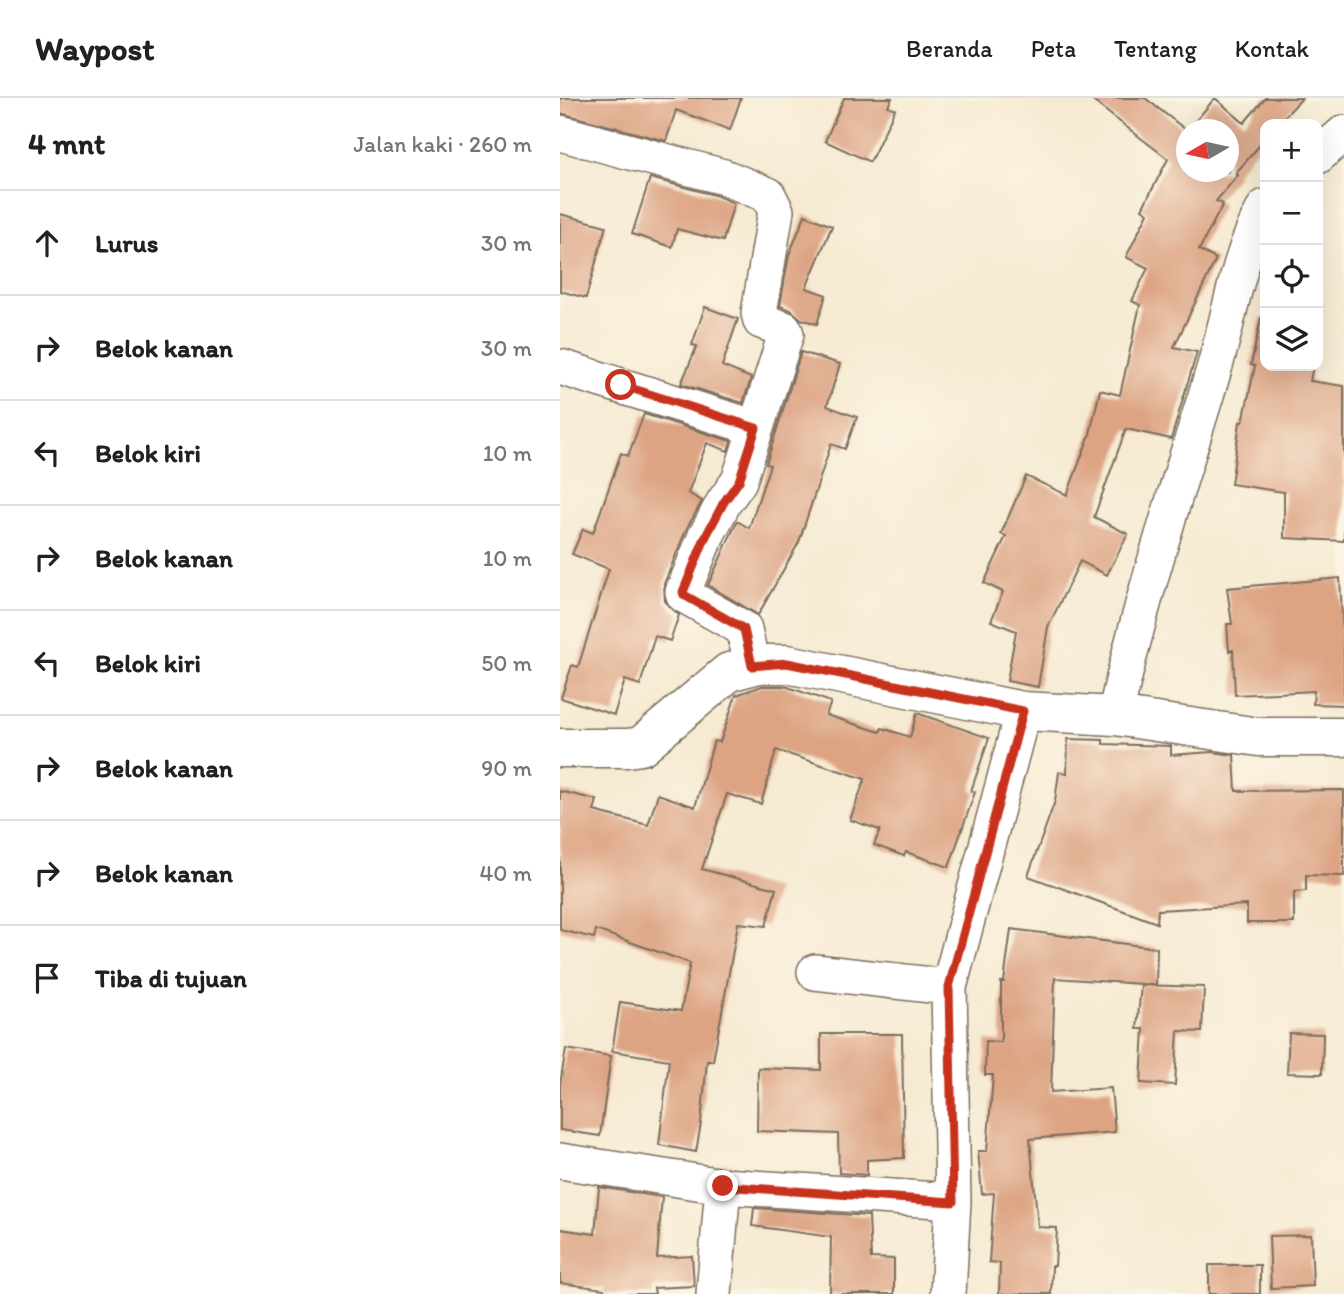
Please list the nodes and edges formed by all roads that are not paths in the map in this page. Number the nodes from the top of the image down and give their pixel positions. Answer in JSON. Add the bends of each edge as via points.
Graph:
{"nodes":[{"id":1,"x":560,"y":133,"type":"edge"},
{"id":2,"x":1344,"y":133,"type":"edge"},
{"id":3,"x":1323,"y":152,"type":"edge"},
{"id":4,"x":1260,"y":218,"type":"edge"},
{"id":5,"x":560,"y":367,"type":"edge"},
{"id":6,"x":756,"y":428,"type":"junction"},
{"id":7,"x":749,"y":651,"type":"junction"},
{"id":8,"x":1023,"y":711,"type":"junction"},
{"id":9,"x":1115,"y":716,"type":"junction"},
{"id":10,"x":1344,"y":737,"type":"edge"},
{"id":11,"x":560,"y":748,"type":"edge"},
{"id":12,"x":815,"y":972,"type":"dead end"},
{"id":13,"x":949,"y":987,"type":"junction"},
{"id":14,"x":560,"y":1161,"type":"edge"},
{"id":15,"x":723,"y":1186,"type":"junction"},
{"id":16,"x":953,"y":1202,"type":"junction"},
{"id":17,"x":714,"y":1294,"type":"edge"},
{"id":18,"x":948,"y":1294,"type":"edge"}],
"edges":[{"from":1,"to":6,"type":"street","via":[[724,177],[768,195],[776,211],[759,313],[761,321],[784,329],[786,334]]},
{"from":2,"to":3,"type":"street"},
{"from":4,"to":9,"type":"street","via":[[1246,250],[1143,601]]},
{"from":5,"to":6,"type":"street"},
{"from":6,"to":7,"type":"street","via":[[739,481],[711,526],[683,592],[744,629]]},
{"from":7,"to":8,"type":"street","via":[[787,663]]},
{"from":7,"to":11,"type":"street","via":[[641,746]]},
{"from":8,"to":9,"type":"street"},
{"from":8,"to":13,"type":"street"},
{"from":9,"to":10,"type":"street","via":[[1259,737]]},
{"from":12,"to":13,"type":"street"},
{"from":13,"to":16,"type":"street"},
{"from":14,"to":15,"type":"street"},
{"from":15,"to":16,"type":"street"},
{"from":15,"to":17,"type":"street"},
{"from":16,"to":18,"type":"street"}]}
